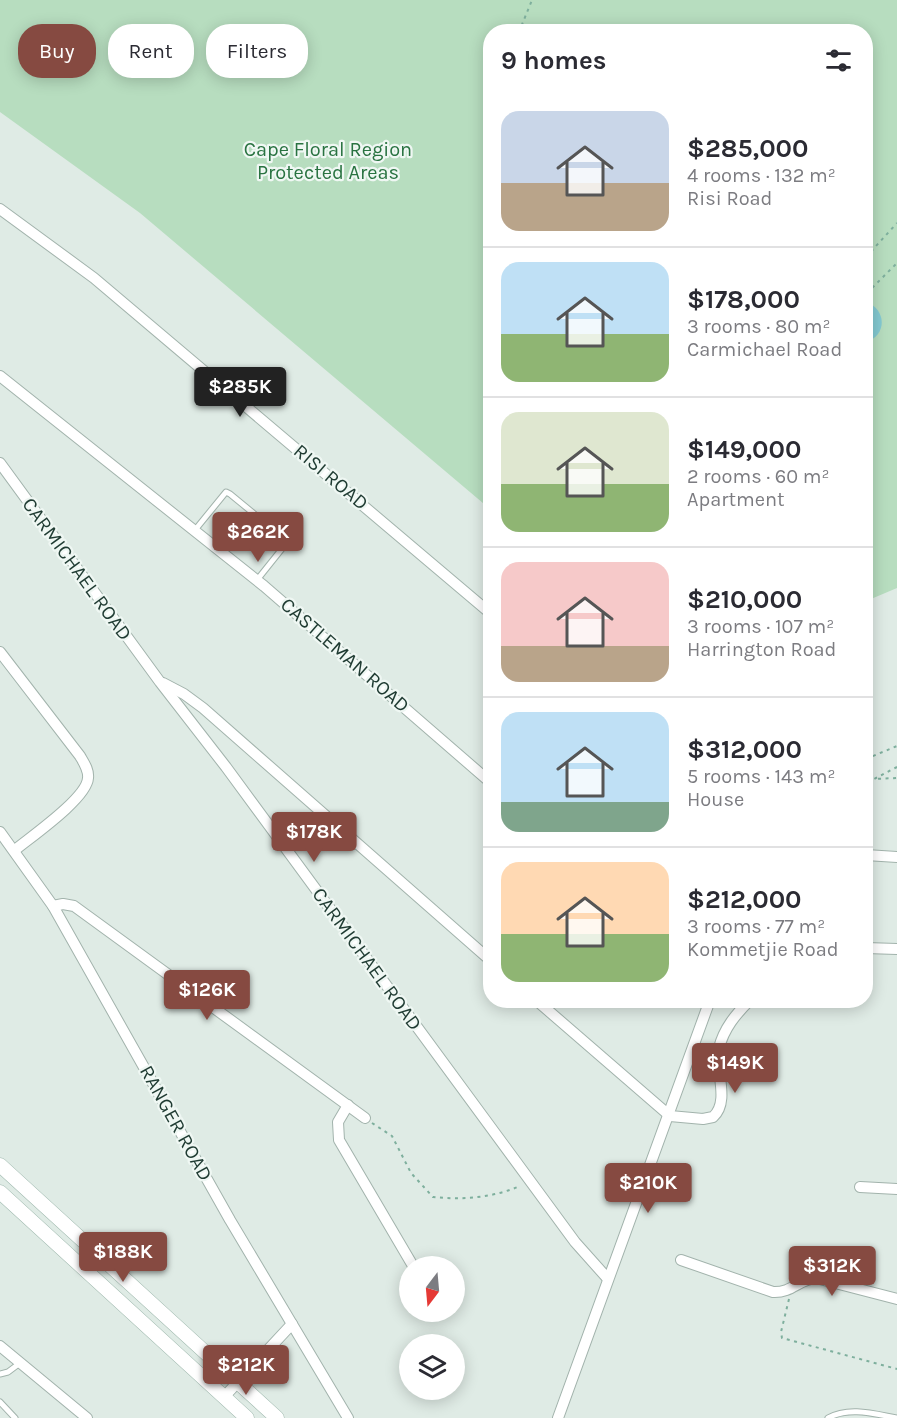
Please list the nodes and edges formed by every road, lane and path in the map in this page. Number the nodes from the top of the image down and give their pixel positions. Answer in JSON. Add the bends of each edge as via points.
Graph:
{"nodes":[{"id":1,"x":532,"y":0,"type":"edge"},
{"id":2,"x":522,"y":24,"type":"edge"},
{"id":3,"x":0,"y":208,"type":"edge"},
{"id":4,"x":897,"y":223,"type":"edge"},
{"id":5,"x":873,"y":250,"type":"edge"},
{"id":6,"x":897,"y":263,"type":"edge"},
{"id":7,"x":873,"y":285,"type":"edge"},
{"id":8,"x":0,"y":376,"type":"edge"},
{"id":9,"x":0,"y":464,"type":"edge"},
{"id":10,"x":195,"y":530,"type":"junction"},
{"id":11,"x":256,"y":580,"type":"junction"},
{"id":12,"x":483,"y":607,"type":"edge"},
{"id":13,"x":0,"y":652,"type":"edge"},
{"id":14,"x":160,"y":682,"type":"junction"},
{"id":15,"x":897,"y":746,"type":"edge"},
{"id":16,"x":873,"y":756,"type":"edge"},
{"id":17,"x":897,"y":767,"type":"edge"},
{"id":18,"x":483,"y":776,"type":"edge"},
{"id":19,"x":897,"y":778,"type":"edge"},
{"id":20,"x":0,"y":832,"type":"edge"},
{"id":21,"x":15,"y":850,"type":"junction"},
{"id":22,"x":873,"y":855,"type":"edge"},
{"id":23,"x":897,"y":857,"type":"edge"},
{"id":24,"x":53,"y":906,"type":"junction"},
{"id":25,"x":873,"y":948,"type":"edge"},
{"id":26,"x":897,"y":949,"type":"edge"},
{"id":27,"x":483,"y":954,"type":"edge"},
{"id":28,"x":545,"y":1008,"type":"edge"},
{"id":29,"x":707,"y":1008,"type":"edge"},
{"id":30,"x":742,"y":1008,"type":"edge"},
{"id":31,"x":348,"y":1106,"type":"junction"},
{"id":32,"x":670,"y":1116,"type":"junction"},
{"id":33,"x":365,"y":1118,"type":"joint"},
{"id":34,"x":0,"y":1165,"type":"edge"},
{"id":35,"x":531,"y":1181,"type":"junction"},
{"id":36,"x":860,"y":1187,"type":"dead end"},
{"id":37,"x":897,"y":1189,"type":"edge"},
{"id":38,"x":0,"y":1192,"type":"edge"},
{"id":39,"x":407,"y":1256,"type":"edge"},
{"id":40,"x":681,"y":1260,"type":"dead end"},
{"id":41,"x":608,"y":1279,"type":"junction"},
{"id":42,"x":793,"y":1289,"type":"junction"},
{"id":43,"x":897,"y":1299,"type":"edge"},
{"id":44,"x":292,"y":1324,"type":"junction"},
{"id":45,"x":0,"y":1347,"type":"edge"},
{"id":46,"x":20,"y":1363,"type":"junction"},
{"id":47,"x":897,"y":1369,"type":"edge"},
{"id":48,"x":0,"y":1374,"type":"edge"},
{"id":49,"x":237,"y":1381,"type":"junction"},
{"id":50,"x":224,"y":1397,"type":"junction"},
{"id":51,"x":0,"y":1402,"type":"edge"},
{"id":52,"x":15,"y":1418,"type":"edge"},
{"id":53,"x":87,"y":1418,"type":"edge"},
{"id":54,"x":247,"y":1418,"type":"edge"},
{"id":55,"x":277,"y":1418,"type":"edge"},
{"id":56,"x":348,"y":1418,"type":"edge"},
{"id":57,"x":558,"y":1418,"type":"edge"},
{"id":58,"x":828,"y":1418,"type":"edge"},
{"id":59,"x":897,"y":1418,"type":"edge"}],
"edges":[{"from":1,"to":2,"type":"path"},
{"from":3,"to":12,"type":"street","name":"RISI ROAD","via":[[94,278]]},
{"from":4,"to":5,"type":"path"},
{"from":6,"to":7,"type":"path"},
{"from":8,"to":10,"type":"street","name":"CASTLEMAN ROAD"},
{"from":9,"to":14,"type":"street","name":"CARMICHAEL ROAD"},
{"from":10,"to":11,"type":"street","name":"CASTLEMAN ROAD"},
{"from":10,"to":11,"type":"lane","via":[[226,492],[239,501],[286,540]]},
{"from":11,"to":18,"type":"street","name":"CASTLEMAN ROAD"},
{"from":13,"to":21,"type":"street","via":[[80,756],[88,772],[83,792]]},
{"from":14,"to":27,"type":"street","via":[[203,708]]},
{"from":14,"to":35,"type":"street","name":"CARMICHAEL ROAD"},
{"from":15,"to":16,"type":"path"},
{"from":17,"to":19,"type":"path","via":[[874,779]]},
{"from":20,"to":21,"type":"street","name":"RANGER ROAD"},
{"from":21,"to":24,"type":"street","name":"RANGER ROAD"},
{"from":22,"to":23,"type":"street"},
{"from":24,"to":31,"type":"street","via":[[74,906]]},
{"from":24,"to":44,"type":"street","name":"RANGER ROAD"},
{"from":25,"to":26,"type":"street"},
{"from":28,"to":32,"type":"street"},
{"from":29,"to":32,"type":"street"},
{"from":30,"to":32,"type":"street","via":[[719,1047],[718,1113],[704,1119]]},
{"from":31,"to":33,"type":"street"},
{"from":31,"to":39,"type":"street","via":[[338,1122],[339,1140]]},
{"from":32,"to":41,"type":"street"},
{"from":33,"to":35,"type":"path","via":[[392,1136],[411,1173],[433,1197],[487,1196]]},
{"from":34,"to":49,"type":"main road"},
{"from":35,"to":41,"type":"street","name":"CARMICHAEL ROAD","via":[[575,1242]]},
{"from":36,"to":37,"type":"street"},
{"from":38,"to":50,"type":"main road"},
{"from":40,"to":42,"type":"street","via":[[773,1292]]},
{"from":41,"to":57,"type":"street"},
{"from":42,"to":43,"type":"street","via":[[816,1278]]},
{"from":42,"to":47,"type":"path","via":[[782,1338]]},
{"from":44,"to":49,"type":"street"},
{"from":44,"to":56,"type":"street","name":"RANGER ROAD"},
{"from":45,"to":46,"type":"street"},
{"from":46,"to":48,"type":"lane"},
{"from":46,"to":53,"type":"street"},
{"from":49,"to":50,"type":"street"},
{"from":49,"to":55,"type":"main road"},
{"from":50,"to":54,"type":"main road"},
{"from":51,"to":52,"type":"lane"},
{"from":58,"to":59,"type":"lane","via":[[849,1411]]}]}
